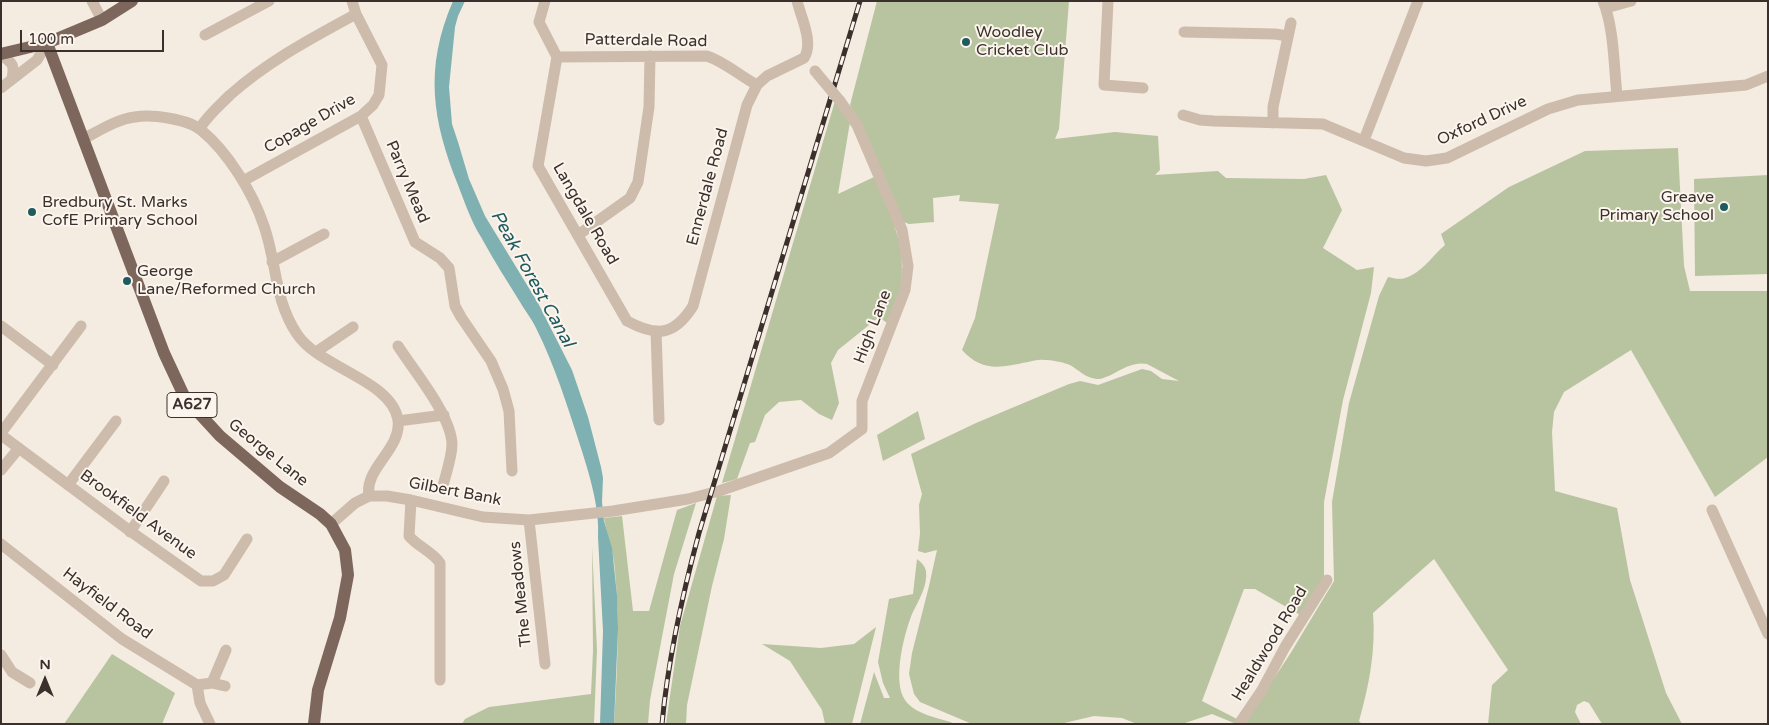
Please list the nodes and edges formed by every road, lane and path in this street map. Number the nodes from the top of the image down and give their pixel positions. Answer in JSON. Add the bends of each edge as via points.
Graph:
{"nodes":[{"id":1,"x":92,"y":1,"type":"edge"},
{"id":2,"x":132,"y":1,"type":"edge"},
{"id":3,"x":269,"y":1,"type":"edge"},
{"id":4,"x":352,"y":1,"type":"edge"},
{"id":5,"x":545,"y":1,"type":"edge"},
{"id":6,"x":797,"y":1,"type":"edge"},
{"id":7,"x":1108,"y":1,"type":"edge"},
{"id":8,"x":1418,"y":1,"type":"edge"},
{"id":9,"x":1630,"y":1,"type":"edge"},
{"id":10,"x":1605,"y":5,"type":"edge"},
{"id":11,"x":356,"y":14,"type":"junction"},
{"id":12,"x":102,"y":20,"type":"junction"},
{"id":13,"x":1291,"y":23,"type":"dead end"},
{"id":14,"x":1184,"y":32,"type":"dead end"},
{"id":15,"x":206,"y":35,"type":"dead end"},
{"id":16,"x":1288,"y":36,"type":"junction"},
{"id":17,"x":47,"y":43,"type":"junction"},
{"id":18,"x":1,"y":54,"type":"edge"},
{"id":19,"x":650,"y":56,"type":"junction"},
{"id":20,"x":557,"y":57,"type":"junction"},
{"id":21,"x":804,"y":58,"type":"junction"},
{"id":22,"x":1768,"y":76,"type":"edge"},
{"id":23,"x":12,"y":78,"type":"junction"},
{"id":24,"x":757,"y":85,"type":"junction"},
{"id":25,"x":1,"y":88,"type":"edge"},
{"id":26,"x":1143,"y":88,"type":"dead end"},
{"id":27,"x":1617,"y":95,"type":"junction"},
{"id":28,"x":1183,"y":115,"type":"dead end"},
{"id":29,"x":361,"y":116,"type":"junction"},
{"id":30,"x":1273,"y":123,"type":"junction"},
{"id":31,"x":200,"y":128,"type":"junction"},
{"id":32,"x":83,"y":139,"type":"junction"},
{"id":33,"x":1364,"y":140,"type":"junction"},
{"id":34,"x":244,"y":181,"type":"junction"},
{"id":35,"x":324,"y":234,"type":"dead end"},
{"id":36,"x":578,"y":235,"type":"junction"},
{"id":37,"x":272,"y":262,"type":"junction"},
{"id":38,"x":1,"y":326,"type":"edge"},
{"id":39,"x":81,"y":326,"type":"dead end"},
{"id":40,"x":352,"y":327,"type":"dead end"},
{"id":41,"x":656,"y":332,"type":"junction"},
{"id":42,"x":398,"y":346,"type":"dead end"},
{"id":43,"x":316,"y":352,"type":"junction"},
{"id":44,"x":53,"y":364,"type":"junction"},
{"id":45,"x":444,"y":415,"type":"junction"},
{"id":46,"x":658,"y":420,"type":"dead end"},
{"id":47,"x":116,"y":421,"type":"dead end"},
{"id":48,"x":398,"y":421,"type":"junction"},
{"id":49,"x":1,"y":434,"type":"edge"},
{"id":50,"x":19,"y":448,"type":"junction"},
{"id":51,"x":1,"y":470,"type":"edge"},
{"id":52,"x":512,"y":471,"type":"dead end"},
{"id":53,"x":164,"y":481,"type":"dead end"},
{"id":54,"x":68,"y":485,"type":"junction"},
{"id":55,"x":443,"y":486,"type":"dead end"},
{"id":56,"x":369,"y":496,"type":"junction"},
{"id":57,"x":411,"y":500,"type":"junction"},
{"id":58,"x":1712,"y":510,"type":"dead end"},
{"id":59,"x":613,"y":511,"type":"joint"},
{"id":60,"x":529,"y":520,"type":"junction"},
{"id":61,"x":331,"y":524,"type":"junction"},
{"id":62,"x":130,"y":532,"type":"junction"},
{"id":63,"x":247,"y":539,"type":"dead end"},
{"id":64,"x":1,"y":544,"type":"edge"},
{"id":65,"x":1327,"y":580,"type":"dead end"},
{"id":66,"x":1768,"y":634,"type":"edge"},
{"id":67,"x":226,"y":650,"type":"dead end"},
{"id":68,"x":1,"y":655,"type":"edge"},
{"id":69,"x":545,"y":664,"type":"dead end"},
{"id":70,"x":440,"y":680,"type":"dead end"},
{"id":71,"x":30,"y":683,"type":"dead end"},
{"id":72,"x":212,"y":683,"type":"junction"},
{"id":73,"x":197,"y":684,"type":"junction"},
{"id":74,"x":225,"y":686,"type":"dead end"},
{"id":75,"x":210,"y":724,"type":"edge"},
{"id":76,"x":314,"y":724,"type":"edge"},
{"id":77,"x":1239,"y":724,"type":"edge"}],
"edges":[{"from":1,"to":12,"type":"street"},
{"from":2,"to":12,"type":"main road"},
{"from":3,"to":15,"type":"street"},
{"from":4,"to":11,"type":"street","name":"Copage Drive"},
{"from":5,"to":20,"type":"street","via":[[539,22]]},
{"from":6,"to":21,"type":"street","via":[[808,41],[808,52]]},
{"from":7,"to":26,"type":"street","via":[[1104,84]]},
{"from":8,"to":33,"type":"street"},
{"from":9,"to":10,"type":"street"},
{"from":10,"to":27,"type":"street"},
{"from":11,"to":29,"type":"street","name":"Copage Drive","via":[[382,65],[379,95]]},
{"from":11,"to":31,"type":"street","via":[[248,78],[208,116]]},
{"from":12,"to":17,"type":"main road"},
{"from":13,"to":16,"type":"street"},
{"from":14,"to":16,"type":"street"},
{"from":16,"to":30,"type":"street","via":[[1273,107]]},
{"from":17,"to":18,"type":"main road"},
{"from":17,"to":23,"type":"street","via":[[37,60]]},
{"from":17,"to":32,"type":"main road","name":"George Lane","number":"A627"},
{"from":18,"to":23,"type":"street","via":[[12,63]]},
{"from":19,"to":20,"type":"street","name":"Patterdale Road"},
{"from":19,"to":24,"type":"street","name":"Patterdale Road","via":[[707,56]]},
{"from":19,"to":36,"type":"street","via":[[649,107],[638,182],[630,198]]},
{"from":20,"to":36,"type":"street","name":"Langdale Road","via":[[538,166]]},
{"from":21,"to":24,"type":"street","via":[[767,76]]},
{"from":21,"to":59,"type":"street","name":"High Lane","bridge":true,"via":[[857,125],[902,230],[908,266],[905,290],[862,402],[862,429],[829,453],[719,491]]},
{"from":22,"to":27,"type":"street","name":"Oxford Drive","via":[[1746,85]]},
{"from":23,"to":25,"type":"street"},
{"from":24,"to":41,"type":"street","name":"Ennerdale Road","via":[[747,105],[693,306],[684,320],[668,330]]},
{"from":27,"to":33,"type":"street","name":"Oxford Drive","via":[[1548,108],[1447,158],[1426,161],[1404,158]]},
{"from":28,"to":30,"type":"street","name":"Oxford Drive","via":[[1200,120]]},
{"from":29,"to":34,"type":"street","name":"Copage Drive"},
{"from":29,"to":52,"type":"street","name":"Parry Mead","via":[[415,242],[449,268],[455,306],[491,361],[503,388],[509,411]]},
{"from":30,"to":33,"type":"street","name":"Oxford Drive","via":[[1323,124]]},
{"from":31,"to":32,"type":"street","via":[[177,120],[134,116]]},
{"from":31,"to":34,"type":"street"},
{"from":32,"to":61,"type":"main road","name":"George Lane","number":"A627","via":[[164,353],[185,398],[220,436],[280,487]]},
{"from":34,"to":37,"type":"street","via":[[264,226]]},
{"from":35,"to":37,"type":"street"},
{"from":36,"to":41,"type":"street","name":"Langdale Road","via":[[627,321],[643,330]]},
{"from":37,"to":43,"type":"street","via":[[286,314],[298,336]]},
{"from":38,"to":44,"type":"street"},
{"from":39,"to":44,"type":"street"},
{"from":40,"to":43,"type":"street"},
{"from":41,"to":46,"type":"street"},
{"from":42,"to":45,"type":"street"},
{"from":43,"to":48,"type":"street","via":[[382,392],[393,406]]},
{"from":44,"to":49,"type":"street"},
{"from":45,"to":48,"type":"street"},
{"from":45,"to":55,"type":"street","via":[[452,445]]},
{"from":47,"to":54,"type":"street"},
{"from":48,"to":56,"type":"street","via":[[396,438],[372,476]]},
{"from":49,"to":50,"type":"street","name":"Brookfield Avenue"},
{"from":50,"to":51,"type":"street"},
{"from":50,"to":54,"type":"street","name":"Brookfield Avenue"},
{"from":53,"to":62,"type":"street"},
{"from":54,"to":62,"type":"street","name":"Brookfield Avenue"},
{"from":56,"to":57,"type":"street","name":"Gilbert Bank"},
{"from":56,"to":61,"type":"street","via":[[355,503]]},
{"from":57,"to":60,"type":"street","name":"Gilbert Bank","via":[[483,516]]},
{"from":57,"to":70,"type":"street","via":[[409,536],[440,563]]},
{"from":58,"to":66,"type":"street"},
{"from":59,"to":60,"type":"street","name":"Gilbert Bank"},
{"from":60,"to":69,"type":"street","name":"The Meadows"},
{"from":61,"to":76,"type":"main road","name":"George Lane","number":"A627","via":[[345,550],[348,575],[340,618],[318,690]]},
{"from":62,"to":63,"type":"street","name":"Brookfield Avenue","via":[[201,581],[213,581],[224,575]]},
{"from":64,"to":73,"type":"street","name":"Hayfield Road","via":[[122,640]]},
{"from":65,"to":77,"type":"street","name":"Healdwood Road"},
{"from":67,"to":72,"type":"street"},
{"from":68,"to":71,"type":"street","via":[[12,672]]},
{"from":72,"to":73,"type":"street"},
{"from":72,"to":74,"type":"street"},
{"from":73,"to":75,"type":"street","via":[[200,703]]}]}
